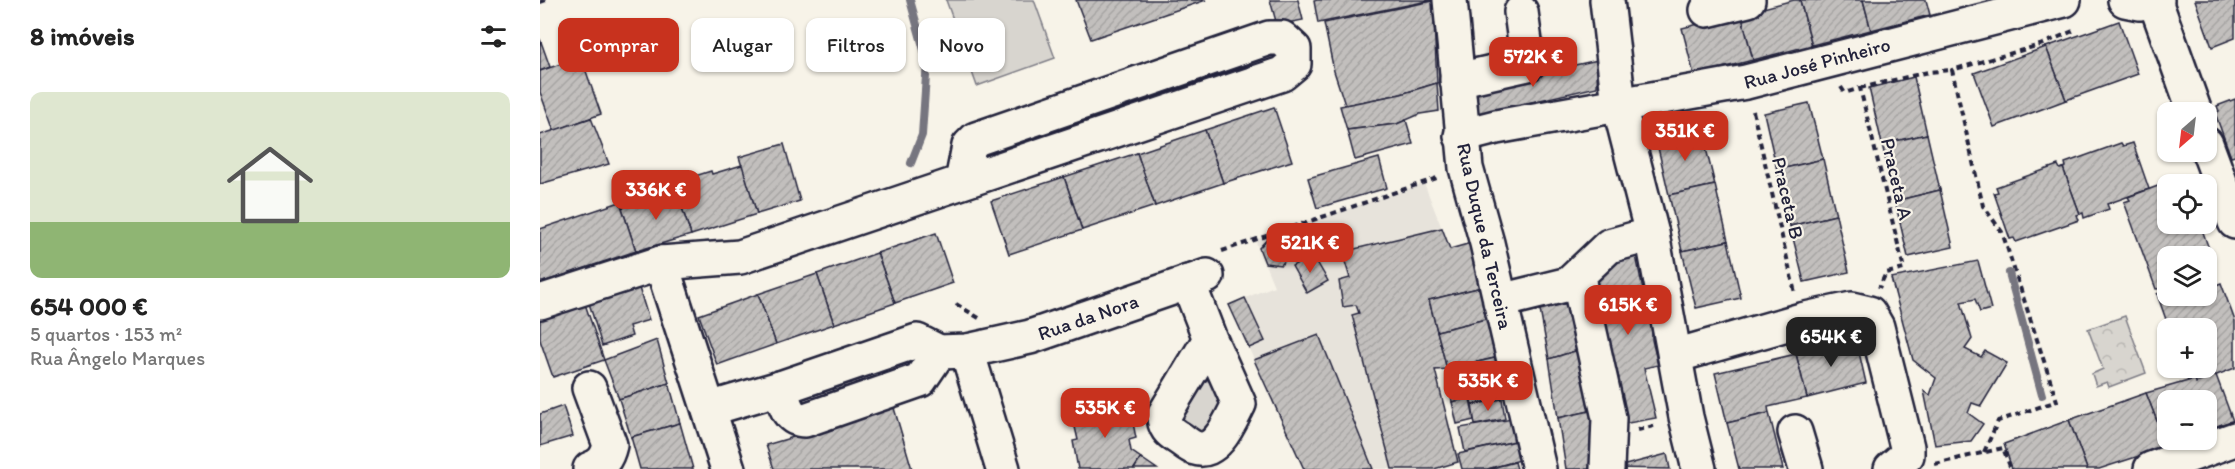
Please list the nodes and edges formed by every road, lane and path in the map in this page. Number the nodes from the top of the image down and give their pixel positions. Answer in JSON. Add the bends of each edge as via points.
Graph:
{"nodes":[{"id":1,"x":546,"y":0,"type":"edge"},
{"id":2,"x":1450,"y":0,"type":"edge"},
{"id":3,"x":1607,"y":0,"type":"edge"},
{"id":4,"x":1748,"y":0,"type":"edge"},
{"id":5,"x":2146,"y":0,"type":"edge"},
{"id":6,"x":540,"y":2,"type":"edge"},
{"id":7,"x":1707,"y":10,"type":"dead end"},
{"id":8,"x":2069,"y":11,"type":"edge"},
{"id":9,"x":1521,"y":12,"type":"dead end"},
{"id":10,"x":1824,"y":61,"type":"junction"},
{"id":11,"x":1953,"y":70,"type":"junction"},
{"id":12,"x":1457,"y":81,"type":"junction"},
{"id":13,"x":1746,"y":82,"type":"junction"},
{"id":14,"x":1860,"y":88,"type":"junction"},
{"id":15,"x":2191,"y":102,"type":"edge"},
{"id":16,"x":1619,"y":105,"type":"junction"},
{"id":17,"x":1461,"y":136,"type":"junction"},
{"id":18,"x":2217,"y":161,"type":"edge"},
{"id":19,"x":2227,"y":176,"type":"edge"},
{"id":20,"x":962,"y":182,"type":"junction"},
{"id":21,"x":2235,"y":222,"type":"edge"},
{"id":22,"x":1652,"y":234,"type":"junction"},
{"id":23,"x":661,"y":263,"type":"junction"},
{"id":24,"x":1578,"y":278,"type":"junction"},
{"id":25,"x":1500,"y":301,"type":"junction"},
{"id":26,"x":540,"y":302,"type":"edge"},
{"id":27,"x":1869,"y":314,"type":"junction"},
{"id":28,"x":1801,"y":320,"type":"junction"},
{"id":29,"x":1210,"y":339,"type":"dead end"},
{"id":30,"x":953,"y":352,"type":"junction"},
{"id":31,"x":1676,"y":356,"type":"junction"},
{"id":32,"x":590,"y":387,"type":"dead end"},
{"id":33,"x":709,"y":409,"type":"junction"},
{"id":34,"x":1686,"y":417,"type":"junction"},
{"id":35,"x":1795,"y":432,"type":"dead end"},
{"id":36,"x":2235,"y":439,"type":"edge"},
{"id":37,"x":1984,"y":452,"type":"junction"},
{"id":38,"x":1608,"y":453,"type":"edge"},
{"id":39,"x":1899,"y":462,"type":"edge"},
{"id":40,"x":1938,"y":467,"type":"edge"},
{"id":41,"x":590,"y":469,"type":"edge"},
{"id":42,"x":728,"y":469,"type":"edge"},
{"id":43,"x":1003,"y":469,"type":"edge"},
{"id":44,"x":1539,"y":469,"type":"edge"},
{"id":45,"x":1699,"y":469,"type":"edge"},
{"id":46,"x":1806,"y":469,"type":"edge"},
{"id":47,"x":2011,"y":469,"type":"edge"},
{"id":48,"x":2151,"y":469,"type":"edge"}],
"edges":[{"from":1,"to":6,"type":"path"},
{"from":2,"to":12,"type":"street","name":"Rua Duque da Terceira"},
{"from":3,"to":16,"type":"street"},
{"from":4,"to":7,"type":"street"},
{"from":5,"to":15,"type":"street"},
{"from":8,"to":10,"type":"street","name":"Rua José Pinheiro"},
{"from":8,"to":11,"type":"path","via":[[2073,31],[2040,45]]},
{"from":9,"to":12,"type":"street","via":[[1528,64]]},
{"from":10,"to":13,"type":"street","name":"Rua José Pinheiro"},
{"from":10,"to":14,"type":"path","via":[[1845,93]]},
{"from":11,"to":14,"type":"path"},
{"from":11,"to":37,"type":"path","via":[[1983,206],[2002,232],[2057,401],[1998,421]]},
{"from":12,"to":17,"type":"street","name":"Rua Duque da Terceira"},
{"from":13,"to":16,"type":"street","name":"Rua José Pinheiro"},
{"from":13,"to":28,"type":"path","name":"Praceta B"},
{"from":14,"to":27,"type":"path","name":"Praceta A","via":[[1904,269],[1884,275]]},
{"from":16,"to":17,"type":"street","name":"Rua José Pinheiro"},
{"from":16,"to":22,"type":"street"},
{"from":17,"to":25,"type":"street","name":"Rua Duque da Terceira","via":[[1470,188]]},
{"from":18,"to":19,"type":"street"},
{"from":19,"to":21,"type":"street"},
{"from":20,"to":20,"type":"street","via":[[969,146],[976,139],[1269,38],[1282,38],[1294,49],[1293,64],[1282,74]]},
{"from":20,"to":23,"type":"street","via":[[740,258]]},
{"from":22,"to":24,"type":"street","via":[[1610,246]]},
{"from":22,"to":31,"type":"street"},
{"from":23,"to":26,"type":"street"},
{"from":23,"to":33,"type":"street"},
{"from":24,"to":25,"type":"street","via":[[1569,284]]},
{"from":24,"to":38,"type":"street","via":[[1609,418]]},
{"from":25,"to":44,"type":"street","name":"Rua Duque da Terceira"},
{"from":27,"to":28,"type":"street","via":[[1852,309]]},
{"from":27,"to":39,"type":"street","via":[[1877,327],[1907,447]]},
{"from":28,"to":31,"type":"street"},
{"from":29,"to":30,"type":"street","name":"Rua da Nora","via":[[1198,279],[1030,337]]},
{"from":30,"to":33,"type":"street","via":[[917,341]]},
{"from":30,"to":43,"type":"street"},
{"from":31,"to":34,"type":"street"},
{"from":32,"to":41,"type":"street","via":[[610,445],[601,464]]},
{"from":33,"to":42,"type":"street"},
{"from":34,"to":38,"type":"path"},
{"from":34,"to":45,"type":"street"},
{"from":35,"to":46,"type":"street"},
{"from":36,"to":48,"type":"street"},
{"from":37,"to":40,"type":"path"},
{"from":37,"to":47,"type":"path","via":[[2003,448]]},
{"from":39,"to":40,"type":"path"}]}
